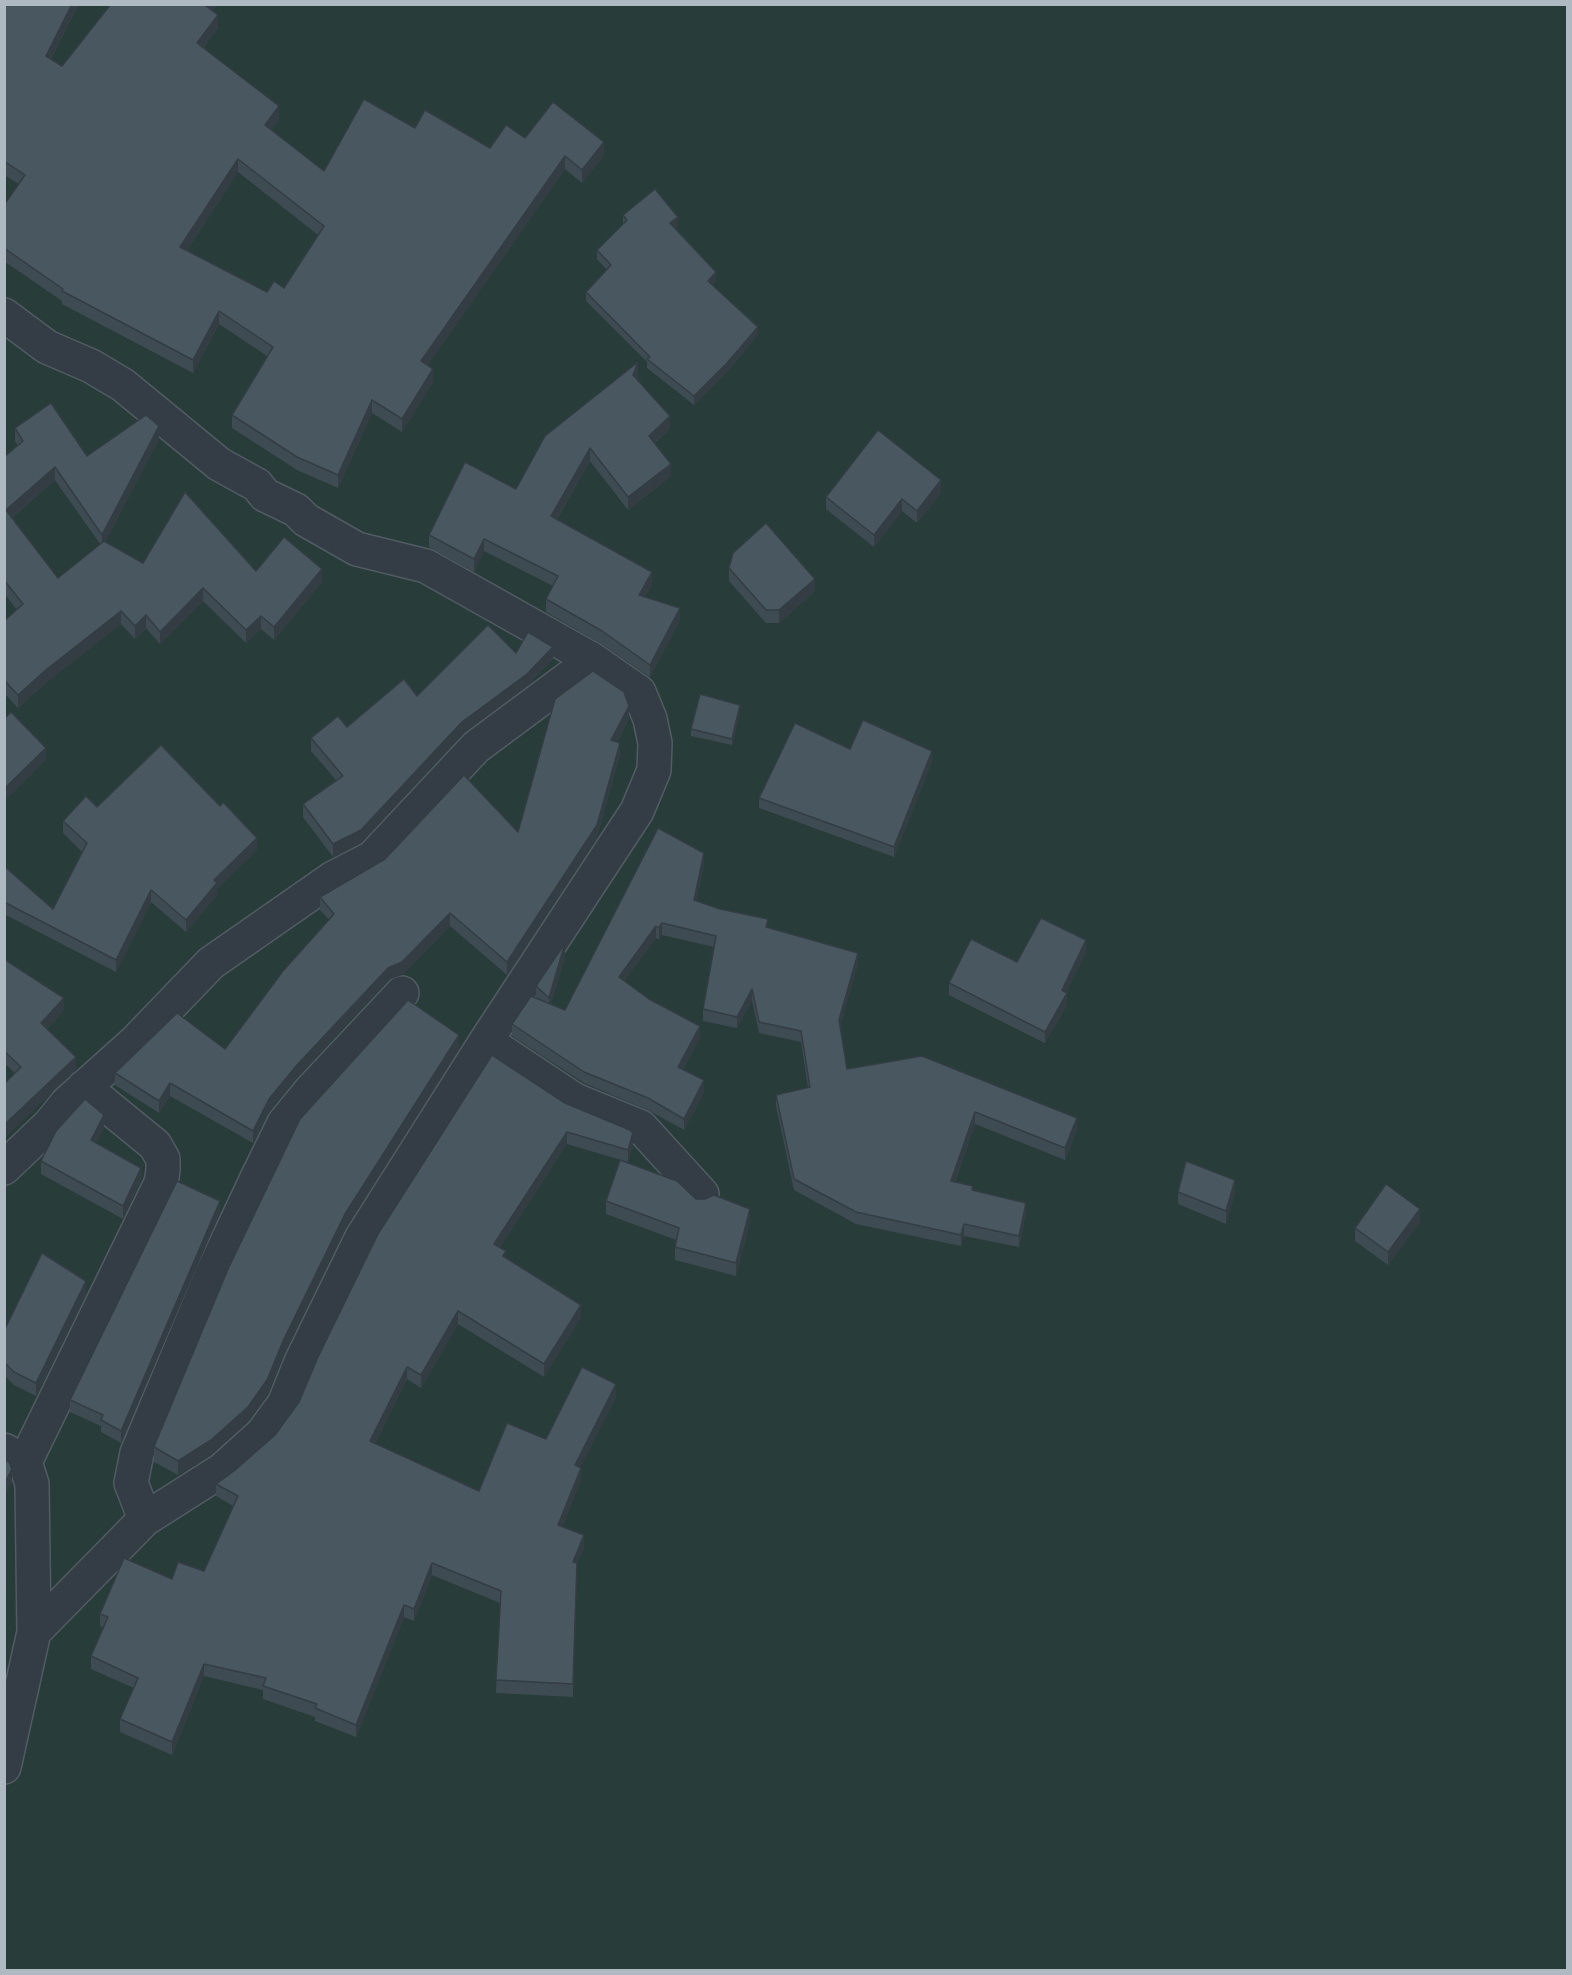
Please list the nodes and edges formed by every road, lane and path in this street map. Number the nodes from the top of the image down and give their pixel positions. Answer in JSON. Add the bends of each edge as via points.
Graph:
{"nodes":[{"id":1,"x":4,"y":315,"type":"edge"},
{"id":2,"x":593,"y":660,"type":"junction"},
{"id":3,"x":402,"y":993,"type":"dead end"},
{"id":4,"x":486,"y":1041,"type":"junction"},
{"id":5,"x":84,"y":1087,"type":"junction"},
{"id":6,"x":4,"y":1168,"type":"edge"},
{"id":7,"x":702,"y":1194,"type":"dead end"},
{"id":8,"x":15,"y":1456,"type":"edge"},
{"id":9,"x":145,"y":1519,"type":"junction"},
{"id":10,"x":34,"y":1632,"type":"junction"},
{"id":11,"x":4,"y":1767,"type":"edge"}],
"edges":[{"from":1,"to":2,"type":"street","via":[[47,347],[123,385],[219,464],[306,520],[357,549],[426,566]]},
{"from":2,"to":4,"type":"street","via":[[639,692],[652,727],[654,770],[637,812]]},
{"from":2,"to":5,"type":"street","via":[[476,747],[372,858],[333,878],[211,963],[135,1042]]},
{"from":3,"to":9,"type":"street","via":[[284,1123],[258,1176],[211,1276],[137,1453],[131,1483]]},
{"from":4,"to":7,"type":"street","via":[[574,1100],[641,1127]]},
{"from":4,"to":9,"type":"street","via":[[363,1237],[284,1404],[262,1434],[222,1470]]},
{"from":5,"to":6,"type":"street"},
{"from":5,"to":8,"type":"street","via":[[155,1145],[163,1159],[161,1183]]},
{"from":8,"to":10,"type":"street","via":[[32,1484]]},
{"from":9,"to":10,"type":"street"},
{"from":10,"to":11,"type":"street"}]}
